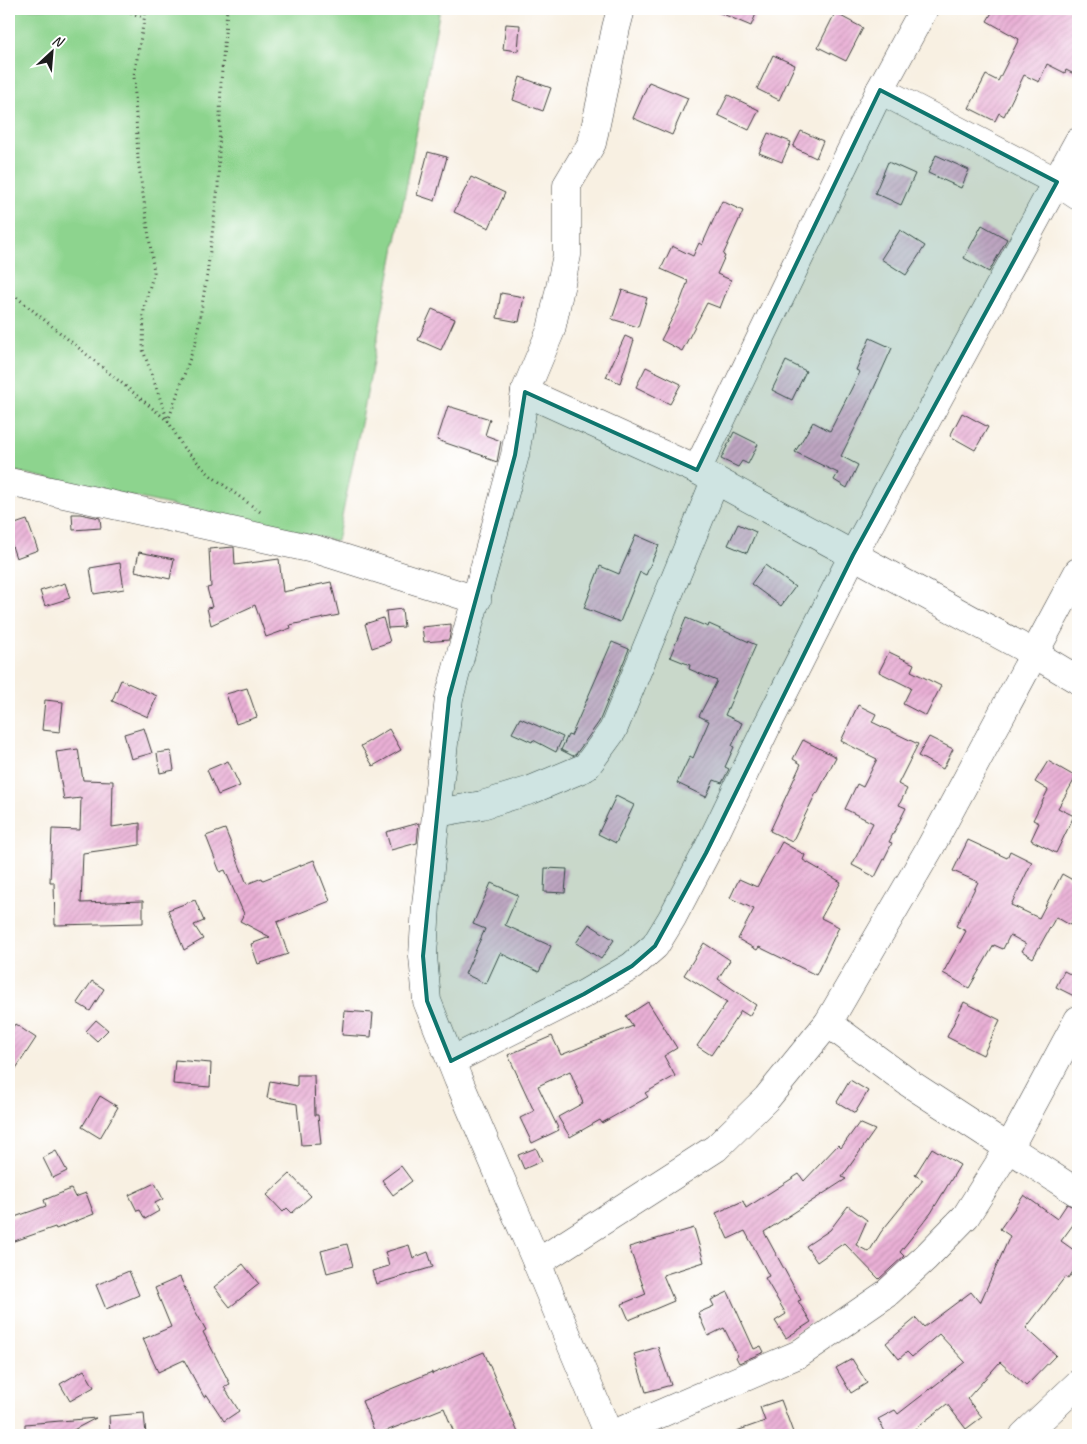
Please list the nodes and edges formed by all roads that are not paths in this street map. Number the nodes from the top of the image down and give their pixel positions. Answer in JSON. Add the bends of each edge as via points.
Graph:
{"nodes":[{"id":1,"x":621,"y":9,"type":"edge"},
{"id":2,"x":924,"y":9,"type":"edge"},
{"id":3,"x":880,"y":90,"type":"junction"},
{"id":4,"x":1078,"y":142,"type":"edge"},
{"id":5,"x":1068,"y":189,"type":"edge"},
{"id":6,"x":526,"y":392,"type":"junction"},
{"id":7,"x":706,"y":475,"type":"junction"},
{"id":8,"x":9,"y":482,"type":"edge"},
{"id":9,"x":286,"y":531,"type":"road end"},
{"id":10,"x":318,"y":550,"type":"junction"},
{"id":11,"x":853,"y":555,"type":"junction"},
{"id":12,"x":1078,"y":572,"type":"edge"},
{"id":13,"x":477,"y":600,"type":"junction"},
{"id":14,"x":1033,"y":653,"type":"junction"},
{"id":15,"x":1078,"y":680,"type":"edge"},
{"id":16,"x":437,"y":813,"type":"junction"},
{"id":17,"x":1078,"y":1020,"type":"edge"},
{"id":18,"x":828,"y":1023,"type":"junction"},
{"id":19,"x":450,"y":1061,"type":"junction"},
{"id":20,"x":1009,"y":1148,"type":"junction"},
{"id":21,"x":1078,"y":1192,"type":"edge"},
{"id":22,"x":537,"y":1263,"type":"junction"},
{"id":23,"x":1078,"y":1384,"type":"edge"},
{"id":24,"x":610,"y":1435,"type":"edge"},
{"id":25,"x":1024,"y":1435,"type":"edge"}],
"edges":[{"from":1,"to":6,"type":"street","via":[[592,143],[568,185],[567,255],[551,330]]},
{"from":2,"to":3,"type":"street"},
{"from":3,"to":5,"type":"street"},
{"from":3,"to":7,"type":"street"},
{"from":4,"to":5,"type":"street"},
{"from":5,"to":11,"type":"street"},
{"from":6,"to":7,"type":"street"},
{"from":6,"to":13,"type":"street","via":[[515,455]]},
{"from":7,"to":11,"type":"street"},
{"from":7,"to":16,"type":"street","via":[[613,730],[586,767],[531,790],[482,805]]},
{"from":8,"to":10,"type":"street"},
{"from":9,"to":10,"type":"street"},
{"from":10,"to":13,"type":"street"},
{"from":11,"to":14,"type":"street"},
{"from":11,"to":19,"type":"street","via":[[706,853],[655,946],[632,966],[584,994]]},
{"from":12,"to":14,"type":"street"},
{"from":13,"to":16,"type":"street","via":[[449,698]]},
{"from":14,"to":15,"type":"street"},
{"from":14,"to":18,"type":"street","via":[[930,846]]},
{"from":16,"to":19,"type":"street","via":[[422,956],[427,1001]]},
{"from":17,"to":20,"type":"street"},
{"from":18,"to":20,"type":"street","via":[[909,1083]]},
{"from":18,"to":22,"type":"street","via":[[767,1098],[716,1148]]},
{"from":19,"to":22,"type":"street"},
{"from":20,"to":21,"type":"street"},
{"from":20,"to":24,"type":"street","via":[[966,1216],[886,1294],[799,1354]]},
{"from":22,"to":24,"type":"street"},
{"from":23,"to":25,"type":"street"}]}
